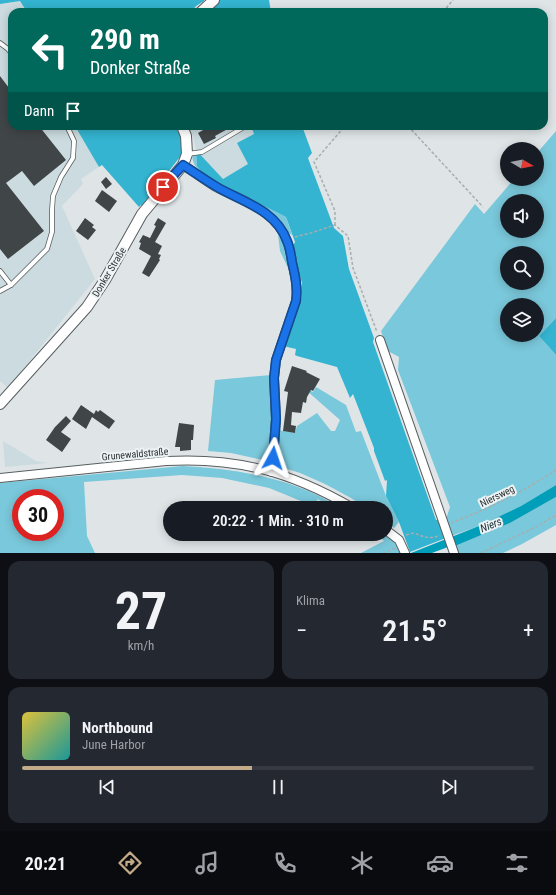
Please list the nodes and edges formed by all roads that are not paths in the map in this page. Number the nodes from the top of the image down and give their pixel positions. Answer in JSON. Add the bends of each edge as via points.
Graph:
{"nodes":[{"id":1,"x":214,"y":0,"type":"edge"},
{"id":2,"x":205,"y":8,"type":"edge"},
{"id":3,"x":69,"y":130,"type":"edge"},
{"id":4,"x":184,"y":130,"type":"edge"},
{"id":5,"x":239,"y":130,"type":"edge"},
{"id":6,"x":187,"y":154,"type":"junction"},
{"id":7,"x":183,"y":165,"type":"junction"},
{"id":8,"x":0,"y":271,"type":"edge"},
{"id":9,"x":11,"y":285,"type":"junction"},
{"id":10,"x":0,"y":291,"type":"edge"},
{"id":11,"x":380,"y":340,"type":"road end"},
{"id":12,"x":0,"y":404,"type":"edge"},
{"id":13,"x":272,"y":472,"type":"junction"},
{"id":14,"x":0,"y":478,"type":"edge"},
{"id":15,"x":340,"y":501,"type":"edge"},
{"id":16,"x":393,"y":535,"type":"edge"},
{"id":17,"x":453,"y":551,"type":"edge"},
{"id":18,"x":406,"y":553,"type":"edge"}],
"edges":[{"from":1,"to":2,"type":"street"},
{"from":3,"to":9,"type":"lane","via":[[74,141],[73,158],[53,196],[52,232],[47,249]]},
{"from":4,"to":6,"type":"street","name":"Donker Straße"},
{"from":5,"to":6,"type":"lane","via":[[202,152]]},
{"from":6,"to":7,"type":"street","name":"Donker Straße"},
{"from":7,"to":12,"type":"street","name":"Donker Straße","via":[[142,214],[87,307]]},
{"from":7,"to":13,"type":"street","via":[[216,187],[269,215],[287,238],[298,292],[276,360],[276,419]]},
{"from":8,"to":9,"type":"lane"},
{"from":9,"to":10,"type":"lane"},
{"from":11,"to":17,"type":"street"},
{"from":13,"to":14,"type":"street","name":"Grunewaldstraße","via":[[226,462],[187,460]]},
{"from":13,"to":15,"type":"street","name":"Grunewaldstraße","via":[[314,487]]},
{"from":16,"to":18,"type":"street"}]}
